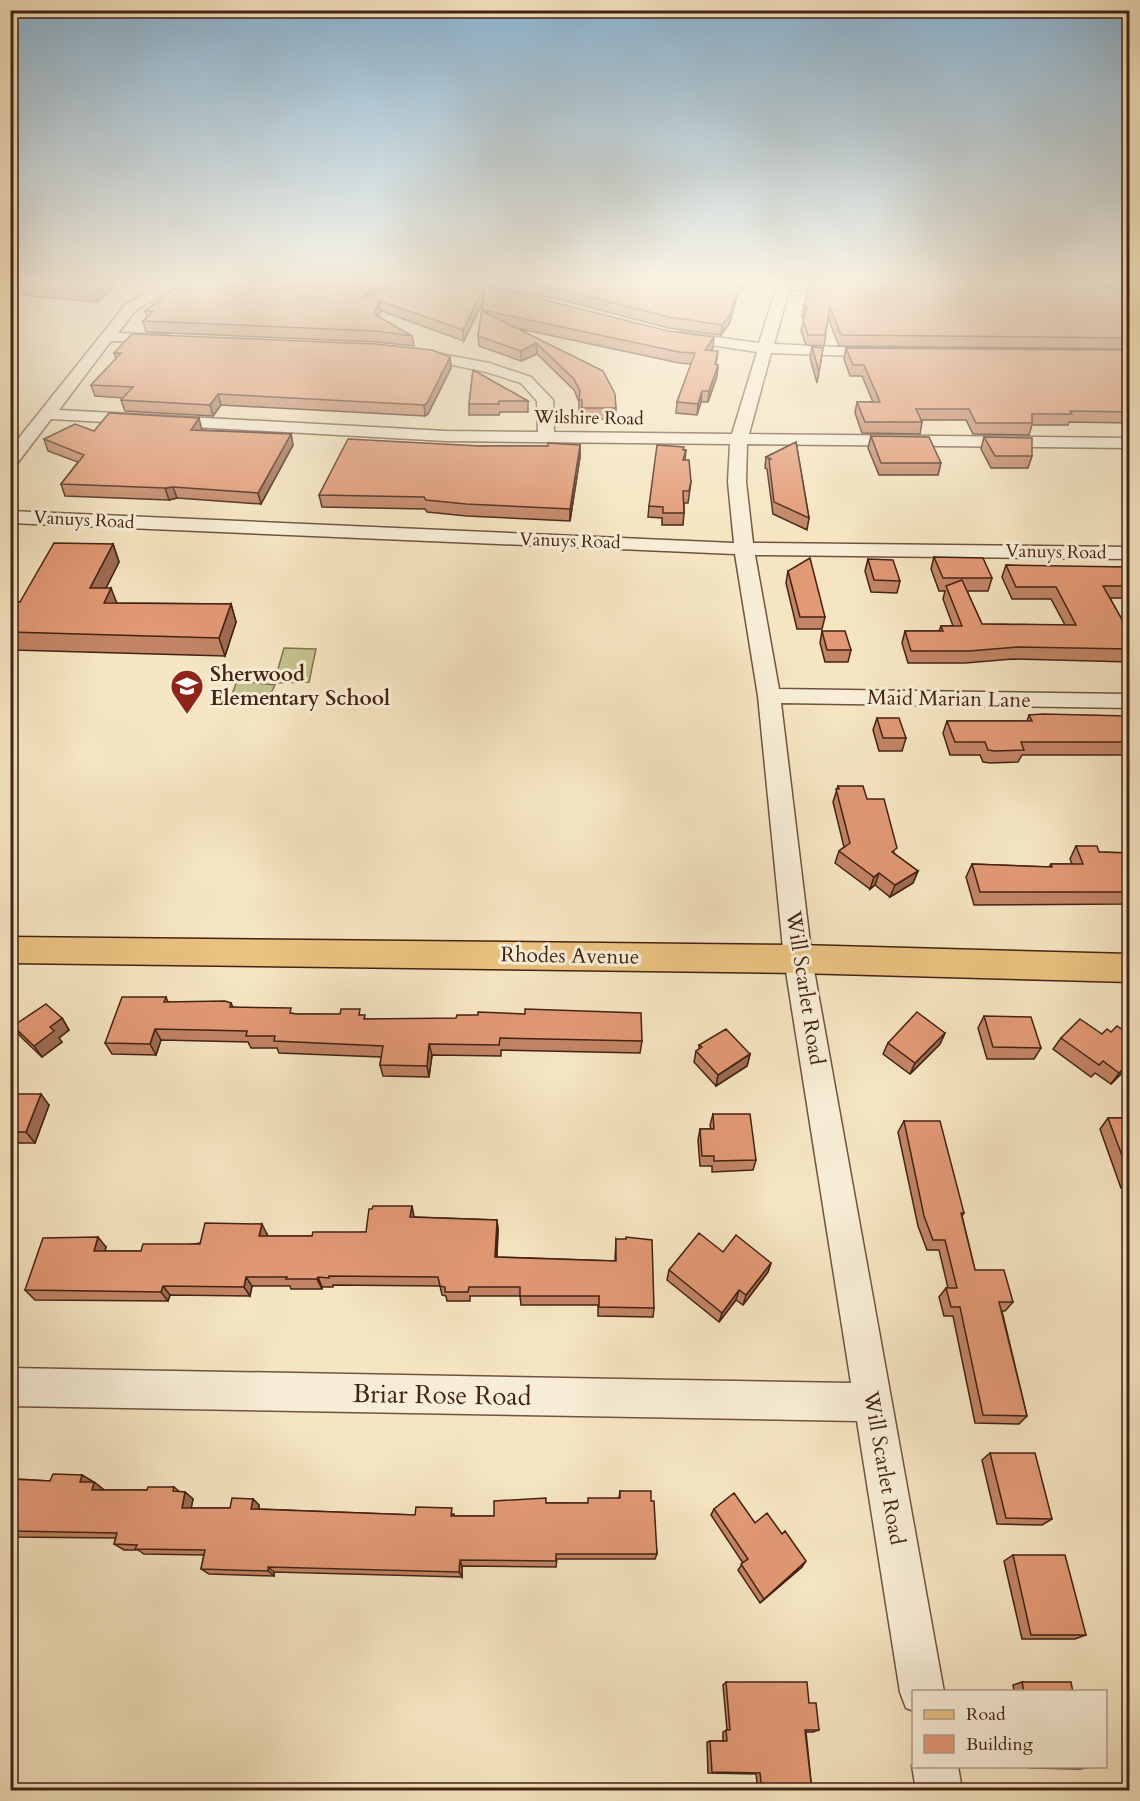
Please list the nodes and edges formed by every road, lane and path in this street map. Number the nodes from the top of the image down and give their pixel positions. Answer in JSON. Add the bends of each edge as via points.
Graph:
{"nodes":[{"id":1,"x":89,"y":363,"type":"edge"},
{"id":2,"x":468,"y":363,"type":"edge"},
{"id":3,"x":760,"y":363,"type":"edge"},
{"id":4,"x":49,"y":414,"type":"junction"},
{"id":5,"x":546,"y":437,"type":"junction"},
{"id":6,"x":739,"y":440,"type":"junction"},
{"id":7,"x":1130,"y":443,"type":"edge"},
{"id":8,"x":10,"y":461,"type":"edge"},
{"id":9,"x":10,"y":517,"type":"edge"},
{"id":10,"x":744,"y":549,"type":"junction"},
{"id":11,"x":1130,"y":553,"type":"edge"},
{"id":12,"x":769,"y":696,"type":"junction"},
{"id":13,"x":1130,"y":701,"type":"edge"},
{"id":14,"x":10,"y":950,"type":"edge"},
{"id":15,"x":798,"y":959,"type":"junction"},
{"id":16,"x":1130,"y":968,"type":"edge"},
{"id":17,"x":10,"y":1387,"type":"edge"},
{"id":18,"x":873,"y":1402,"type":"junction"},
{"id":19,"x":922,"y":1690,"type":"edge"},
{"id":20,"x":935,"y":1768,"type":"edge"},
{"id":21,"x":939,"y":1791,"type":"edge"}],
"edges":[{"from":1,"to":4,"type":"street"},
{"from":2,"to":5,"type":"street","via":[[526,380],[545,400]]},
{"from":3,"to":6,"type":"street","name":"Will Scarlet Road"},
{"from":4,"to":5,"type":"street","name":"Wilshire Road","via":[[446,436]]},
{"from":4,"to":8,"type":"street"},
{"from":5,"to":6,"type":"street","name":"Wilshire Road"},
{"from":6,"to":7,"type":"street","name":"Wilshire Road"},
{"from":6,"to":10,"type":"street","name":"Will Scarlet Road","via":[[737,482]]},
{"from":9,"to":10,"type":"street","name":"Vanuys Road"},
{"from":10,"to":11,"type":"street","name":"Vanuys Road"},
{"from":10,"to":12,"type":"street","name":"Will Scarlet Road"},
{"from":12,"to":13,"type":"street","name":"Maid Marian Lane"},
{"from":12,"to":15,"type":"street","name":"Will Scarlet Road"},
{"from":14,"to":15,"type":"main road","name":"Rhodes Avenue"},
{"from":15,"to":16,"type":"main road","name":"Rhodes Avenue"},
{"from":15,"to":18,"type":"street","name":"Will Scarlet Road"},
{"from":17,"to":18,"type":"street","name":"Briar Rose Road"},
{"from":18,"to":19,"type":"street","name":"Will Scarlet Road"},
{"from":20,"to":21,"type":"street"}]}
